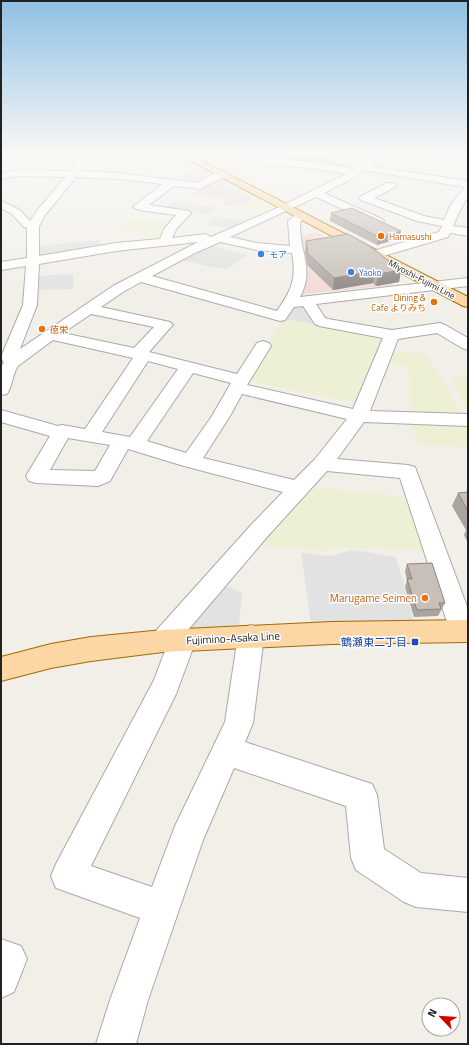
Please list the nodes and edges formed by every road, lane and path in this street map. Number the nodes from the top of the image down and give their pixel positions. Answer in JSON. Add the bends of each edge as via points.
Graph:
{"nodes":[{"id":1,"x":1,"y":204,"type":"edge"},
{"id":2,"x":48,"y":204,"type":"edge"},
{"id":3,"x":143,"y":204,"type":"edge"},
{"id":4,"x":279,"y":204,"type":"edge"},
{"id":5,"x":294,"y":204,"type":"edge"},
{"id":6,"x":340,"y":204,"type":"edge"},
{"id":7,"x":370,"y":204,"type":"edge"},
{"id":8,"x":381,"y":204,"type":"edge"},
{"id":9,"x":455,"y":204,"type":"edge"},
{"id":10,"x":286,"y":208,"type":"junction"},
{"id":11,"x":351,"y":209,"type":"junction"},
{"id":12,"x":301,"y":216,"type":"junction"},
{"id":13,"x":386,"y":225,"type":"edge"},
{"id":14,"x":33,"y":226,"type":"junction"},
{"id":15,"x":448,"y":226,"type":"junction"},
{"id":16,"x":468,"y":232,"type":"edge"},
{"id":17,"x":406,"y":235,"type":"dead end"},
{"id":18,"x":222,"y":236,"type":"junction"},
{"id":19,"x":166,"y":241,"type":"junction"},
{"id":20,"x":420,"y":241,"type":"junction"},
{"id":21,"x":297,"y":250,"type":"junction"},
{"id":22,"x":377,"y":254,"type":"junction"},
{"id":23,"x":33,"y":261,"type":"junction"},
{"id":24,"x":1,"y":266,"type":"edge"},
{"id":25,"x":139,"y":277,"type":"junction"},
{"id":26,"x":468,"y":282,"type":"edge"},
{"id":27,"x":437,"y":286,"type":"junction"},
{"id":28,"x":307,"y":302,"type":"junction"},
{"id":29,"x":289,"y":303,"type":"junction"},
{"id":30,"x":468,"y":303,"type":"edge"},
{"id":31,"x":88,"y":309,"type":"junction"},
{"id":32,"x":50,"y":335,"type":"junction"},
{"id":33,"x":392,"y":335,"type":"junction"},
{"id":34,"x":468,"y":345,"type":"edge"},
{"id":35,"x":263,"y":346,"type":"dead end"},
{"id":36,"x":141,"y":354,"type":"junction"},
{"id":37,"x":6,"y":366,"type":"edge"},
{"id":38,"x":188,"y":367,"type":"junction"},
{"id":39,"x":240,"y":384,"type":"junction"},
{"id":40,"x":1,"y":390,"type":"edge"},
{"id":41,"x":1,"y":416,"type":"edge"},
{"id":42,"x":359,"y":416,"type":"junction"},
{"id":43,"x":468,"y":420,"type":"edge"},
{"id":44,"x":60,"y":433,"type":"junction"},
{"id":45,"x":90,"y":436,"type":"junction"},
{"id":46,"x":129,"y":443,"type":"junction"},
{"id":47,"x":192,"y":461,"type":"junction"},
{"id":48,"x":322,"y":464,"type":"junction"},
{"id":49,"x":300,"y":489,"type":"junction"},
{"id":50,"x":465,"y":631,"type":"edge"},
{"id":51,"x":251,"y":636,"type":"junction"},
{"id":52,"x":173,"y":641,"type":"junction"},
{"id":53,"x":1,"y":669,"type":"edge"},
{"id":54,"x":226,"y":751,"type":"junction"},
{"id":55,"x":468,"y":896,"type":"edge"},
{"id":56,"x":162,"y":908,"type":"junction"},
{"id":57,"x":1,"y":958,"type":"edge"},
{"id":58,"x":1,"y":979,"type":"edge"},
{"id":59,"x":116,"y":1044,"type":"edge"}],
"edges":[{"from":1,"to":14,"type":"street","via":[[16,212],[28,225]]},
{"from":2,"to":14,"type":"street"},
{"from":3,"to":19,"type":"street","via":[[139,207],[185,213],[168,232]]},
{"from":4,"to":10,"type":"main road","name":"Miyoshi-Fujimi Line"},
{"from":5,"to":10,"type":"street"},
{"from":6,"to":11,"type":"street"},
{"from":7,"to":11,"type":"street"},
{"from":8,"to":15,"type":"street"},
{"from":9,"to":15,"type":"street"},
{"from":10,"to":12,"type":"main road","name":"Miyoshi-Fujimi Line"},
{"from":10,"to":18,"type":"street"},
{"from":11,"to":13,"type":"street"},
{"from":12,"to":21,"type":"street","via":[[294,221],[292,232]]},
{"from":12,"to":22,"type":"main road","name":"Miyoshi-Fujimi Line"},
{"from":14,"to":23,"type":"street"},
{"from":15,"to":16,"type":"street"},
{"from":15,"to":20,"type":"street","via":[[444,234]]},
{"from":17,"to":20,"type":"street"},
{"from":18,"to":19,"type":"street"},
{"from":18,"to":21,"type":"street","via":[[247,246]]},
{"from":18,"to":25,"type":"street"},
{"from":19,"to":23,"type":"street"},
{"from":20,"to":22,"type":"street"},
{"from":21,"to":29,"type":"street","via":[[300,285]]},
{"from":22,"to":27,"type":"main road","name":"Miyoshi-Fujimi Line"},
{"from":23,"to":24,"type":"street"},
{"from":23,"to":37,"type":"street","via":[[30,305]]},
{"from":25,"to":29,"type":"street","via":[[277,317],[280,317]]},
{"from":25,"to":31,"type":"street"},
{"from":26,"to":27,"type":"street"},
{"from":27,"to":28,"type":"street"},
{"from":27,"to":30,"type":"main road","name":"Miyoshi-Fujimi Line"},
{"from":28,"to":29,"type":"street"},
{"from":28,"to":33,"type":"street","via":[[324,323]]},
{"from":31,"to":32,"type":"street"},
{"from":31,"to":36,"type":"street","via":[[165,326]]},
{"from":32,"to":36,"type":"street"},
{"from":32,"to":37,"type":"street"},
{"from":33,"to":34,"type":"street","via":[[440,328]]},
{"from":33,"to":42,"type":"street"},
{"from":35,"to":39,"type":"street"},
{"from":36,"to":38,"type":"street"},
{"from":36,"to":45,"type":"street","via":[[135,369]]},
{"from":37,"to":40,"type":"street"},
{"from":38,"to":39,"type":"street"},
{"from":38,"to":46,"type":"street"},
{"from":39,"to":42,"type":"street"},
{"from":39,"to":47,"type":"street"},
{"from":41,"to":44,"type":"street"},
{"from":42,"to":43,"type":"street"},
{"from":42,"to":48,"type":"street"},
{"from":44,"to":45,"type":"street","via":[[62,431]]},
{"from":44,"to":46,"type":"street","via":[[44,461],[109,465]]},
{"from":45,"to":46,"type":"street"},
{"from":46,"to":47,"type":"street"},
{"from":47,"to":49,"type":"street"},
{"from":48,"to":49,"type":"street"},
{"from":48,"to":50,"type":"street","via":[[408,472]]},
{"from":49,"to":52,"type":"street","via":[[259,531]]},
{"from":50,"to":51,"type":"main road","name":"Fujimino-Asaka Line"},
{"from":51,"to":52,"type":"main road","name":"Fujimino-Asaka Line"},
{"from":51,"to":54,"type":"street","via":[[239,723]]},
{"from":52,"to":53,"type":"main road","name":"Fujimino-Asaka Line","via":[[84,650]]},
{"from":52,"to":56,"type":"street","via":[[166,685],[68,876]]},
{"from":54,"to":55,"type":"street","via":[[361,795],[368,858],[416,890]]},
{"from":54,"to":56,"type":"street","via":[[188,838]]},
{"from":56,"to":59,"type":"street"},
{"from":57,"to":58,"type":"street","via":[[8,959]]}]}
